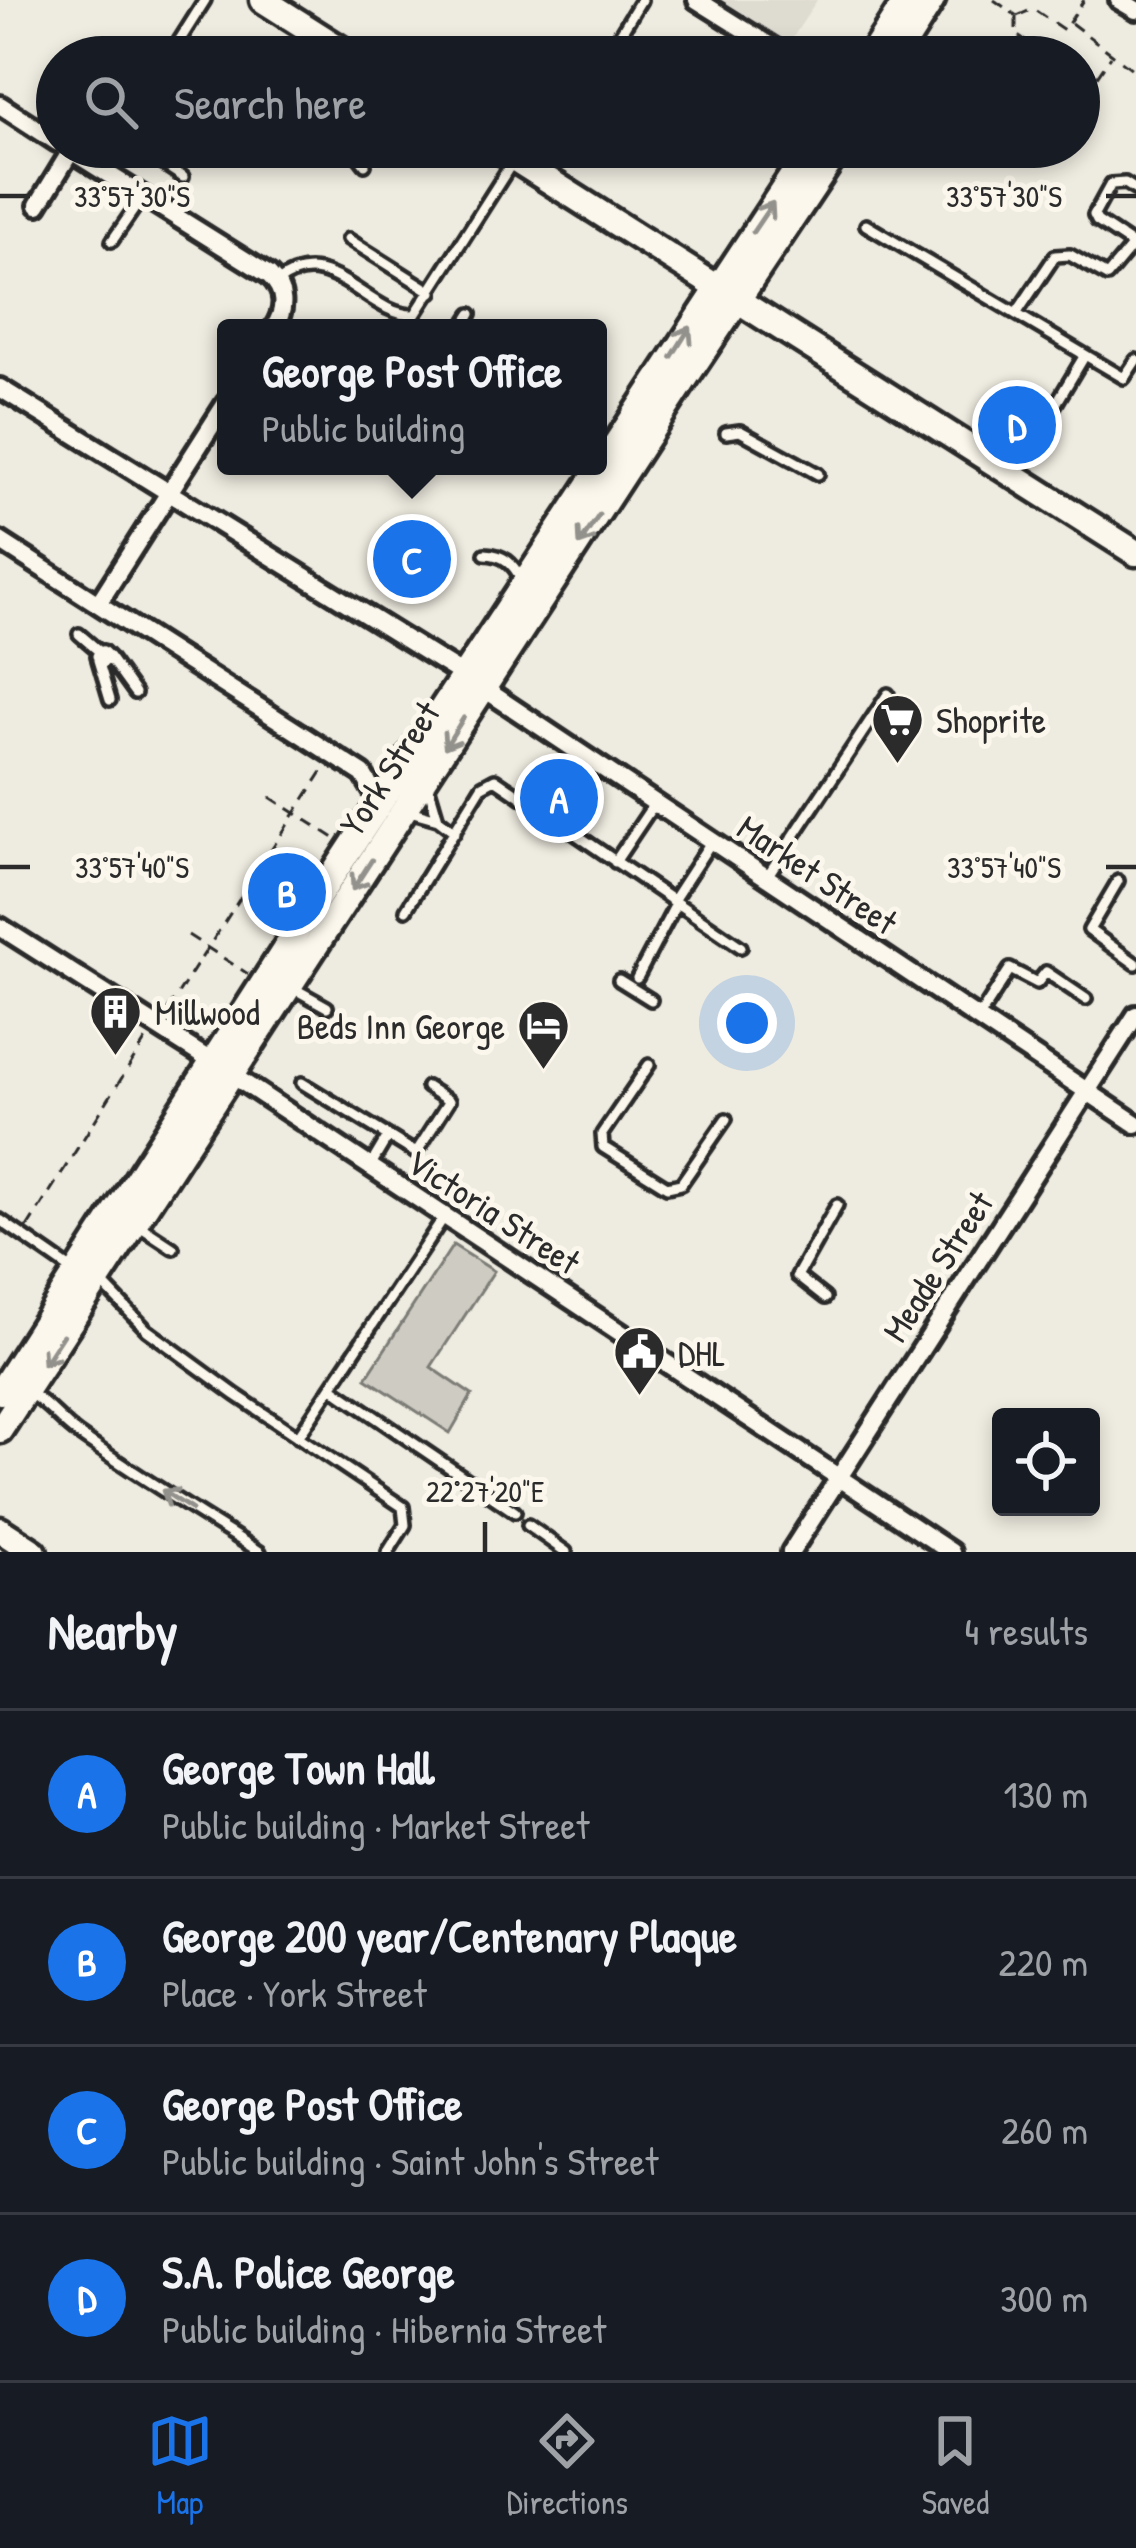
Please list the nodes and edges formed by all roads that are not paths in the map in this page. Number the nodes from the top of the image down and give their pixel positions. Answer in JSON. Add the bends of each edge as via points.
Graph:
{"nodes":[{"id":1,"x":205,"y":0,"type":"edge"},
{"id":2,"x":263,"y":0,"type":"edge"},
{"id":3,"x":640,"y":0,"type":"edge"},
{"id":4,"x":697,"y":0,"type":"edge"},
{"id":5,"x":907,"y":0,"type":"edge"},
{"id":6,"x":932,"y":0,"type":"edge"},
{"id":7,"x":1119,"y":0,"type":"edge"},
{"id":8,"x":1136,"y":10,"type":"edge"},
{"id":9,"x":182,"y":36,"type":"edge"},
{"id":10,"x":320,"y":36,"type":"edge"},
{"id":11,"x":619,"y":36,"type":"edge"},
{"id":12,"x":754,"y":36,"type":"edge"},
{"id":13,"x":884,"y":36,"type":"edge"},
{"id":14,"x":909,"y":36,"type":"edge"},
{"id":15,"x":0,"y":105,"type":"edge"},
{"id":16,"x":36,"y":128,"type":"edge"},
{"id":17,"x":54,"y":168,"type":"edge"},
{"id":18,"x":99,"y":168,"type":"edge"},
{"id":19,"x":170,"y":168,"type":"edge"},
{"id":20,"x":497,"y":168,"type":"edge"},
{"id":21,"x":529,"y":168,"type":"edge"},
{"id":22,"x":797,"y":168,"type":"edge"},
{"id":23,"x":826,"y":168,"type":"edge"},
{"id":24,"x":184,"y":177,"type":"dead end"},
{"id":25,"x":1136,"y":190,"type":"edge"},
{"id":26,"x":143,"y":196,"type":"junction"},
{"id":27,"x":38,"y":205,"type":"dead end"},
{"id":28,"x":866,"y":225,"type":"dead end"},
{"id":29,"x":349,"y":239,"type":"dead end"},
{"id":30,"x":112,"y":241,"type":"dead end"},
{"id":31,"x":1134,"y":246,"type":"edge"},
{"id":32,"x":277,"y":283,"type":"junction"},
{"id":33,"x":716,"y":287,"type":"junction"},
{"id":34,"x":432,"y":292,"type":"junction"},
{"id":35,"x":740,"y":302,"type":"junction"},
{"id":36,"x":394,"y":310,"type":"junction"},
{"id":37,"x":471,"y":314,"type":"dead end"},
{"id":38,"x":1016,"y":314,"type":"junction"},
{"id":39,"x":278,"y":319,"type":"edge"},
{"id":40,"x":395,"y":319,"type":"edge"},
{"id":41,"x":468,"y":319,"type":"edge"},
{"id":42,"x":1085,"y":355,"type":"junction"},
{"id":43,"x":1136,"y":360,"type":"edge"},
{"id":44,"x":0,"y":388,"type":"edge"},
{"id":45,"x":217,"y":417,"type":"edge"},
{"id":46,"x":726,"y":433,"type":"dead end"},
{"id":47,"x":607,"y":456,"type":"edge"},
{"id":48,"x":818,"y":474,"type":"dead end"},
{"id":49,"x":594,"y":475,"type":"edge"},
{"id":50,"x":1013,"y":476,"type":"junction"},
{"id":51,"x":168,"y":496,"type":"junction"},
{"id":52,"x":0,"y":541,"type":"edge"},
{"id":53,"x":485,"y":554,"type":"dead end"},
{"id":54,"x":1136,"y":554,"type":"edge"},
{"id":55,"x":524,"y":584,"type":"junction"},
{"id":56,"x":98,"y":604,"type":"junction"},
{"id":57,"x":79,"y":634,"type":"dead end"},
{"id":58,"x":102,"y":656,"type":"junction"},
{"id":59,"x":474,"y":683,"type":"junction"},
{"id":60,"x":135,"y":693,"type":"dead end"},
{"id":61,"x":887,"y":694,"type":"dead end"},
{"id":62,"x":110,"y":700,"type":"dead end"},
{"id":63,"x":399,"y":773,"type":"junction"},
{"id":64,"x":363,"y":774,"type":"junction"},
{"id":65,"x":426,"y":777,"type":"junction"},
{"id":66,"x":654,"y":804,"type":"junction"},
{"id":67,"x":392,"y":806,"type":"junction"},
{"id":68,"x":438,"y":819,"type":"junction"},
{"id":69,"x":455,"y":832,"type":"junction"},
{"id":70,"x":711,"y":842,"type":"junction"},
{"id":71,"x":615,"y":862,"type":"junction"},
{"id":72,"x":766,"y":878,"type":"junction"},
{"id":73,"x":1118,"y":881,"type":"dead end"},
{"id":74,"x":674,"y":903,"type":"junction"},
{"id":75,"x":406,"y":910,"type":"dead end"},
{"id":76,"x":0,"y":927,"type":"edge"},
{"id":77,"x":741,"y":947,"type":"dead end"},
{"id":78,"x":1136,"y":964,"type":"edge"},
{"id":79,"x":638,"y":978,"type":"dead end"},
{"id":80,"x":620,"y":980,"type":"dead end"},
{"id":81,"x":276,"y":985,"type":"junction"},
{"id":82,"x":1086,"y":999,"type":"dead end"},
{"id":83,"x":651,"y":1000,"type":"dead end"},
{"id":84,"x":327,"y":1007,"type":"dead end"},
{"id":85,"x":1136,"y":1015,"type":"edge"},
{"id":86,"x":977,"y":1020,"type":"junction"},
{"id":87,"x":649,"y":1065,"type":"dead end"},
{"id":88,"x":222,"y":1069,"type":"junction"},
{"id":89,"x":302,"y":1083,"type":"dead end"},
{"id":90,"x":427,"y":1088,"type":"dead end"},
{"id":91,"x":1088,"y":1092,"type":"junction"},
{"id":92,"x":726,"y":1119,"type":"dead end"},
{"id":93,"x":1136,"y":1124,"type":"edge"},
{"id":94,"x":388,"y":1136,"type":"junction"},
{"id":95,"x":369,"y":1168,"type":"junction"},
{"id":96,"x":837,"y":1205,"type":"dead end"},
{"id":97,"x":444,"y":1216,"type":"junction"},
{"id":98,"x":0,"y":1220,"type":"edge"},
{"id":99,"x":134,"y":1223,"type":"junction"},
{"id":100,"x":173,"y":1248,"type":"dead end"},
{"id":101,"x":87,"y":1276,"type":"junction"},
{"id":102,"x":825,"y":1298,"type":"dead end"},
{"id":103,"x":332,"y":1387,"type":"junction"},
{"id":104,"x":27,"y":1391,"type":"junction"},
{"id":105,"x":0,"y":1392,"type":"edge"},
{"id":106,"x":0,"y":1430,"type":"edge"},
{"id":107,"x":298,"y":1437,"type":"junction"},
{"id":108,"x":839,"y":1479,"type":"junction"},
{"id":109,"x":515,"y":1512,"type":"dead end"},
{"id":110,"x":527,"y":1525,"type":"dead end"},
{"id":111,"x":0,"y":1530,"type":"edge"},
{"id":112,"x":799,"y":1549,"type":"edge"},
{"id":113,"x":34,"y":1552,"type":"edge"},
{"id":114,"x":260,"y":1552,"type":"edge"},
{"id":115,"x":388,"y":1552,"type":"edge"},
{"id":116,"x":566,"y":1552,"type":"edge"},
{"id":117,"x":951,"y":1552,"type":"edge"}],
"edges":[{"from":1,"to":9,"type":"lane"},
{"from":2,"to":10,"type":"main road"},
{"from":3,"to":11,"type":"lane"},
{"from":4,"to":12,"type":"street"},
{"from":5,"to":13,"type":"main road"},
{"from":6,"to":14,"type":"main road"},
{"from":7,"to":8,"type":"street"},
{"from":15,"to":16,"type":"street"},
{"from":17,"to":27,"type":"street"},
{"from":18,"to":26,"type":"street"},
{"from":19,"to":24,"type":"lane"},
{"from":20,"to":34,"type":"lane"},
{"from":21,"to":33,"type":"main road"},
{"from":33,"to":22,"type":"main road","name":"York Street","one_way":true},
{"from":23,"to":35,"type":"main road","name":"York Street"},
{"from":25,"to":31,"type":"lane","via":[[1111,184],[1094,215]]},
{"from":26,"to":30,"type":"lane"},
{"from":26,"to":32,"type":"street"},
{"from":28,"to":38,"type":"lane"},
{"from":29,"to":34,"type":"lane"},
{"from":31,"to":38,"type":"lane","via":[[1107,276],[1070,255],[1055,256]]},
{"from":32,"to":36,"type":"lane","via":[[313,270]]},
{"from":32,"to":39,"type":"street"},
{"from":33,"to":35,"type":"main road"},
{"from":47,"to":33,"type":"main road","name":"York Street","one_way":true},
{"from":34,"to":36,"type":"lane","via":[[415,315]]},
{"from":35,"to":50,"type":"main road"},
{"from":35,"to":59,"type":"main road","name":"York Street","one_way":true},
{"from":36,"to":40,"type":"lane"},
{"from":37,"to":41,"type":"lane"},
{"from":38,"to":42,"type":"lane"},
{"from":42,"to":43,"type":"lane","via":[[1124,378]]},
{"from":42,"to":50,"type":"lane"},
{"from":44,"to":51,"type":"street","name":"Market Street"},
{"from":45,"to":51,"type":"street"},
{"from":46,"to":48,"type":"lane","via":[[740,431]]},
{"from":55,"to":49,"type":"main road","name":"York Street","one_way":true},
{"from":50,"to":54,"type":"main road"},
{"from":51,"to":56,"type":"street"},
{"from":51,"to":59,"type":"street","name":"Market Street"},
{"from":52,"to":56,"type":"street"},
{"from":53,"to":55,"type":"lane","via":[[509,561]]},
{"from":55,"to":59,"type":"main road","name":"York Street"},
{"from":56,"to":64,"type":"street"},
{"from":57,"to":58,"type":"lane"},
{"from":58,"to":60,"type":"lane"},
{"from":58,"to":62,"type":"lane"},
{"from":59,"to":63,"type":"main road","name":"York Street"},
{"from":59,"to":65,"type":"main road","name":"York Street","one_way":true},
{"from":59,"to":66,"type":"street","name":"Market Street"},
{"from":61,"to":72,"type":"lane"},
{"from":63,"to":64,"type":"street"},
{"from":63,"to":67,"type":"main road","name":"York Street"},
{"from":64,"to":67,"type":"street"},
{"from":65,"to":67,"type":"main road","name":"York Street"},
{"from":65,"to":68,"type":"lane"},
{"from":66,"to":70,"type":"street","name":"Market Street"},
{"from":66,"to":71,"type":"lane"},
{"from":67,"to":68,"type":"lane"},
{"from":67,"to":81,"type":"main road","name":"York Street","one_way":true},
{"from":67,"to":81,"type":"main road","name":"York Street","via":[[350,848]]},
{"from":68,"to":69,"type":"lane"},
{"from":69,"to":71,"type":"lane","via":[[495,779]]},
{"from":69,"to":75,"type":"lane"},
{"from":70,"to":72,"type":"street","name":"Market Street"},
{"from":70,"to":74,"type":"lane"},
{"from":71,"to":74,"type":"lane"},
{"from":72,"to":86,"type":"street","name":"Market Street"},
{"from":73,"to":78,"type":"lane","via":[[1089,930]]},
{"from":74,"to":77,"type":"lane"},
{"from":74,"to":79,"type":"lane"},
{"from":76,"to":88,"type":"street","name":"Victoria Street"},
{"from":80,"to":83,"type":"lane"},
{"from":81,"to":84,"type":"lane"},
{"from":81,"to":88,"type":"main road","name":"York Street"},
{"from":82,"to":86,"type":"lane","via":[[1046,972],[1037,982],[1010,969]]},
{"from":85,"to":91,"type":"street","name":"Meade Street"},
{"from":86,"to":91,"type":"street","name":"Market Street"},
{"from":87,"to":92,"type":"lane","via":[[602,1134],[603,1147],[674,1188]]},
{"from":88,"to":95,"type":"street","name":"Victoria Street"},
{"from":88,"to":99,"type":"main road","name":"York Street"},
{"from":88,"to":101,"type":"main road","name":"York Street"},
{"from":89,"to":94,"type":"lane"},
{"from":90,"to":94,"type":"lane","via":[[449,1101],[416,1153]]},
{"from":91,"to":93,"type":"street","name":"Market Street"},
{"from":91,"to":108,"type":"street","name":"Meade Street"},
{"from":94,"to":95,"type":"lane"},
{"from":95,"to":97,"type":"street","name":"Victoria Street"},
{"from":96,"to":102,"type":"lane","via":[[796,1276]]},
{"from":97,"to":103,"type":"lane"},
{"from":97,"to":108,"type":"street","name":"Victoria Street"},
{"from":98,"to":101,"type":"lane"},
{"from":99,"to":100,"type":"lane"},
{"from":99,"to":101,"type":"main road","name":"York Street"},
{"from":101,"to":104,"type":"main road","name":"York Street","one_way":true},
{"from":101,"to":105,"type":"main road","name":"York Street"},
{"from":101,"to":107,"type":"lane","via":[[147,1330]]},
{"from":103,"to":107,"type":"lane"},
{"from":103,"to":109,"type":"lane"},
{"from":104,"to":106,"type":"main road","name":"York Street"},
{"from":114,"to":104,"type":"lane","one_way":true,"via":[[96,1446]]},
{"from":107,"to":115,"type":"lane","via":[[403,1507],[407,1518]]},
{"from":108,"to":112,"type":"street","name":"Meade Street"},
{"from":108,"to":117,"type":"street","name":"Victoria Street"},
{"from":110,"to":116,"type":"lane"},
{"from":111,"to":113,"type":"main road"}]}
